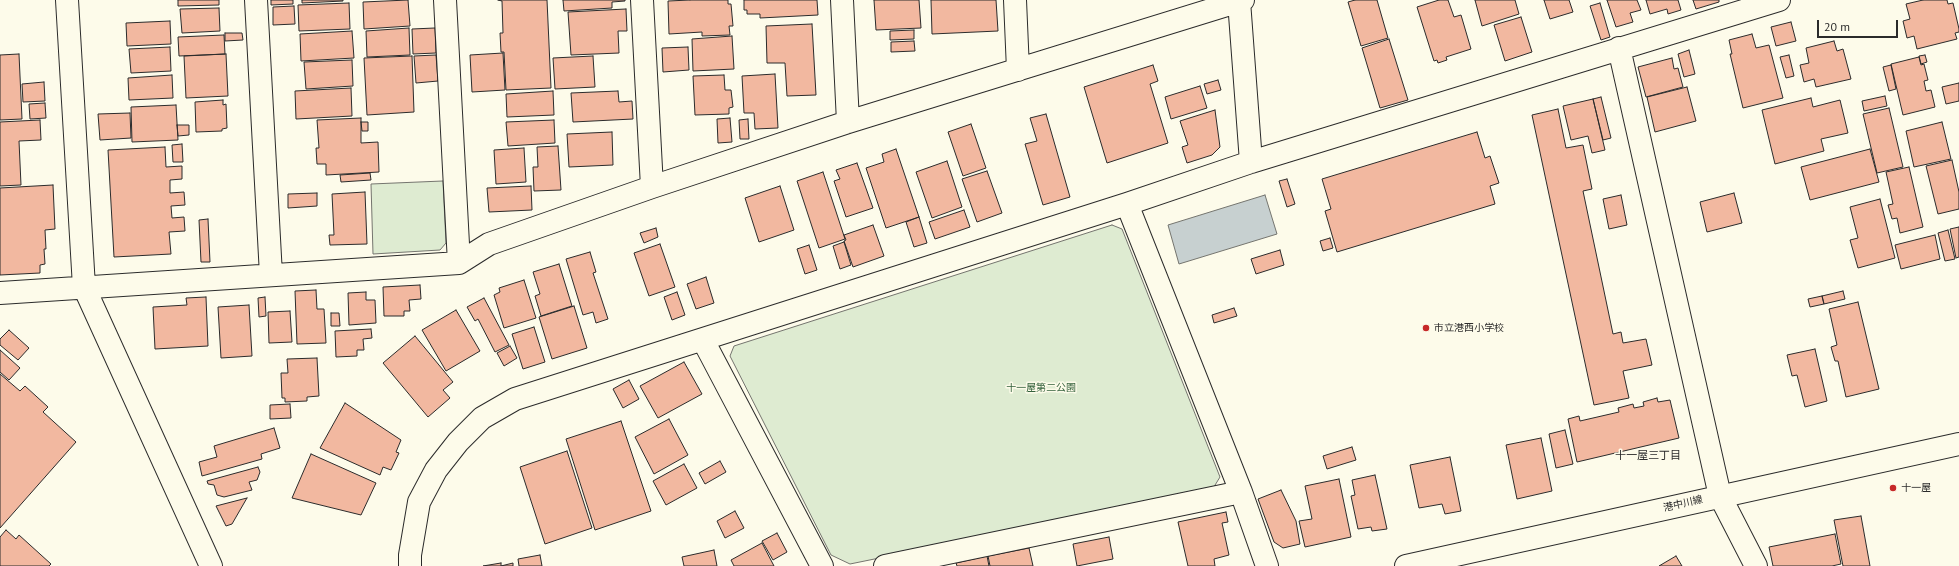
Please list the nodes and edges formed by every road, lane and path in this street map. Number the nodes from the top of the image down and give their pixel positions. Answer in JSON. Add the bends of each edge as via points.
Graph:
{"nodes":[{"id":1,"x":67,"y":0,"type":"edge"},
{"id":2,"x":256,"y":0,"type":"edge"},
{"id":3,"x":445,"y":0,"type":"edge"},
{"id":4,"x":642,"y":0,"type":"edge"},
{"id":5,"x":842,"y":0,"type":"edge"},
{"id":6,"x":1015,"y":0,"type":"edge"},
{"id":7,"x":1779,"y":0,"type":"edge"},
{"id":8,"x":1236,"y":1,"type":"edge"},
{"id":9,"x":1619,"y":48,"type":"junction"},
{"id":10,"x":1018,"y":70,"type":"junction"},
{"id":11,"x":848,"y":122,"type":"junction"},
{"id":12,"x":1251,"y":162,"type":"junction"},
{"id":13,"x":652,"y":186,"type":"junction"},
{"id":14,"x":1127,"y":204,"type":"junction"},
{"id":15,"x":459,"y":263,"type":"junction"},
{"id":16,"x":271,"y":275,"type":"junction"},
{"id":17,"x":84,"y":288,"type":"junction"},
{"id":18,"x":0,"y":293,"type":"edge"},
{"id":19,"x":703,"y":340,"type":"junction"},
{"id":20,"x":1959,"y":444,"type":"edge"},
{"id":21,"x":1240,"y":492,"type":"junction"},
{"id":22,"x":1720,"y":496,"type":"junction"},
{"id":23,"x":211,"y":566,"type":"edge"},
{"id":24,"x":410,"y":566,"type":"edge"},
{"id":25,"x":822,"y":566,"type":"edge"},
{"id":26,"x":885,"y":566,"type":"edge"},
{"id":27,"x":1267,"y":566,"type":"edge"},
{"id":28,"x":1406,"y":566,"type":"edge"},
{"id":29,"x":1756,"y":566,"type":"edge"}],
"edges":[{"from":1,"to":17,"type":"street"},
{"from":2,"to":16,"type":"street"},
{"from":3,"to":15,"type":"street"},
{"from":4,"to":13,"type":"street"},
{"from":5,"to":11,"type":"street"},
{"from":6,"to":10,"type":"street"},
{"from":7,"to":9,"type":"street"},
{"from":8,"to":10,"type":"street"},
{"from":8,"to":12,"type":"street"},
{"from":9,"to":12,"type":"street"},
{"from":9,"to":22,"type":"street"},
{"from":10,"to":11,"type":"street"},
{"from":11,"to":13,"type":"street"},
{"from":12,"to":14,"type":"street"},
{"from":13,"to":15,"type":"street","via":[[489,244]]},
{"from":14,"to":19,"type":"street"},
{"from":14,"to":21,"type":"street"},
{"from":15,"to":16,"type":"street"},
{"from":16,"to":17,"type":"street"},
{"from":17,"to":18,"type":"street"},
{"from":17,"to":23,"type":"street"},
{"from":19,"to":24,"type":"street","via":[[515,399],[482,418],[458,442],[436,470],[420,502]]},
{"from":19,"to":25,"type":"street"},
{"from":20,"to":22,"type":"street","name":"港中川線"},
{"from":21,"to":26,"type":"street"},
{"from":21,"to":27,"type":"street"},
{"from":22,"to":28,"type":"street","name":"港中川線"},
{"from":22,"to":29,"type":"street"}]}
